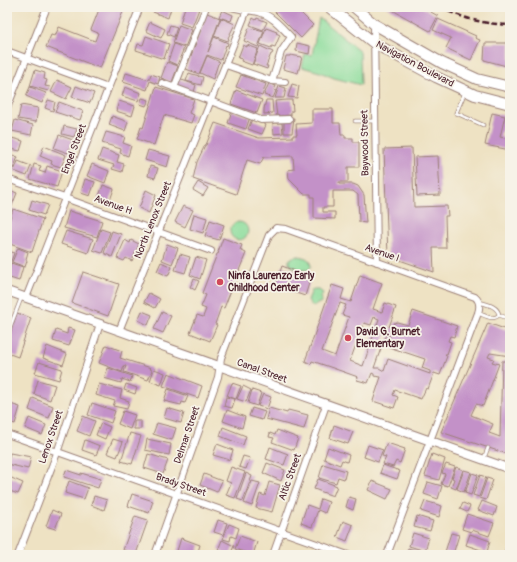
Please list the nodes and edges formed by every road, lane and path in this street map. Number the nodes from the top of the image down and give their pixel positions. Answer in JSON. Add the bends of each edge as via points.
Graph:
{"nodes":[{"id":1,"x":47,"y":7,"type":"edge"},
{"id":2,"x":140,"y":7,"type":"edge"},
{"id":3,"x":206,"y":7,"type":"edge"},
{"id":4,"x":232,"y":7,"type":"edge"},
{"id":5,"x":329,"y":7,"type":"edge"},
{"id":6,"x":354,"y":7,"type":"edge"},
{"id":7,"x":246,"y":8,"type":"edge"},
{"id":8,"x":374,"y":24,"type":"junction"},
{"id":9,"x":374,"y":43,"type":"junction"},
{"id":10,"x":7,"y":51,"type":"edge"},
{"id":11,"x":27,"y":58,"type":"junction"},
{"id":12,"x":226,"y":64,"type":"junction"},
{"id":13,"x":272,"y":81,"type":"junction"},
{"id":14,"x":285,"y":82,"type":"dead end"},
{"id":15,"x":162,"y":83,"type":"dead end"},
{"id":16,"x":510,"y":87,"type":"edge"},
{"id":17,"x":108,"y":88,"type":"junction"},
{"id":18,"x":174,"y":88,"type":"junction"},
{"id":19,"x":466,"y":91,"type":"junction"},
{"id":20,"x":210,"y":101,"type":"junction"},
{"id":21,"x":510,"y":104,"type":"edge"},
{"id":22,"x":7,"y":108,"type":"edge"},
{"id":23,"x":289,"y":119,"type":"dead end"},
{"id":24,"x":355,"y":121,"type":"dead end"},
{"id":25,"x":375,"y":121,"type":"junction"},
{"id":26,"x":483,"y":125,"type":"dead end"},
{"id":27,"x":7,"y":179,"type":"edge"},
{"id":28,"x":65,"y":198,"type":"junction"},
{"id":29,"x":276,"y":228,"type":"joint"},
{"id":30,"x":158,"y":232,"type":"junction"},
{"id":31,"x":211,"y":251,"type":"dead end"},
{"id":32,"x":377,"y":262,"type":"junction"},
{"id":33,"x":7,"y":291,"type":"edge"},
{"id":34,"x":24,"y":297,"type":"junction"},
{"id":35,"x":479,"y":302,"type":"junction"},
{"id":36,"x":478,"y":313,"type":"junction"},
{"id":37,"x":499,"y":315,"type":"junction"},
{"id":38,"x":510,"y":319,"type":"edge"},
{"id":39,"x":100,"y":324,"type":"junction"},
{"id":40,"x":119,"y":331,"type":"junction"},
{"id":41,"x":7,"y":335,"type":"edge"},
{"id":42,"x":220,"y":367,"type":"junction"},
{"id":43,"x":326,"y":405,"type":"junction"},
{"id":44,"x":7,"y":434,"type":"edge"},
{"id":45,"x":430,"y":441,"type":"junction"},
{"id":46,"x":488,"y":448,"type":"dead end"},
{"id":47,"x":57,"y":453,"type":"junction"},
{"id":48,"x":484,"y":460,"type":"junction"},
{"id":49,"x":510,"y":469,"type":"edge"},
{"id":50,"x":176,"y":494,"type":"junction"},
{"id":51,"x":281,"y":531,"type":"junction"},
{"id":52,"x":510,"y":546,"type":"edge"},
{"id":53,"x":18,"y":555,"type":"edge"},
{"id":54,"x":155,"y":555,"type":"edge"},
{"id":55,"x":273,"y":555,"type":"edge"},
{"id":56,"x":348,"y":555,"type":"edge"},
{"id":57,"x":387,"y":555,"type":"edge"},
{"id":58,"x":507,"y":555,"type":"edge"}],
"edges":[{"from":1,"to":11,"type":"street"},
{"from":2,"to":17,"type":"street","name":"Engel Street"},
{"from":3,"to":18,"type":"street"},
{"from":4,"to":7,"type":"street"},
{"from":5,"to":9,"type":"main road","name":"Navigation Boulevard"},
{"from":6,"to":8,"type":"main road","name":"Navigation Boulevard"},
{"from":7,"to":12,"type":"street","name":"North Lenox Street"},
{"from":7,"to":13,"type":"street","via":[[267,15],[291,37],[281,52]]},
{"from":8,"to":9,"type":"street","name":"Baywood Street"},
{"from":8,"to":16,"type":"main road","name":"Navigation Boulevard","via":[[442,63],[477,79]]},
{"from":9,"to":19,"type":"main road","name":"Navigation Boulevard"},
{"from":9,"to":25,"type":"street","name":"Baywood Street"},
{"from":10,"to":11,"type":"street"},
{"from":11,"to":17,"type":"street"},
{"from":11,"to":22,"type":"street"},
{"from":12,"to":13,"type":"street"},
{"from":12,"to":20,"type":"street","name":"North Lenox Street"},
{"from":13,"to":14,"type":"street"},
{"from":15,"to":18,"type":"street"},
{"from":17,"to":28,"type":"street","name":"Engel Street"},
{"from":18,"to":20,"type":"street"},
{"from":19,"to":21,"type":"main road","name":"Navigation Boulevard"},
{"from":19,"to":26,"type":"lane","via":[[456,113]]},
{"from":20,"to":23,"type":"street","via":[[261,120]]},
{"from":20,"to":30,"type":"street","name":"North Lenox Street"},
{"from":24,"to":25,"type":"lane"},
{"from":25,"to":32,"type":"street","name":"Baywood Street"},
{"from":27,"to":28,"type":"street","name":"Avenue H"},
{"from":28,"to":30,"type":"street","name":"Avenue H"},
{"from":28,"to":34,"type":"street","name":"Engel Street"},
{"from":29,"to":32,"type":"street","name":"Avenue I","via":[[286,229]]},
{"from":29,"to":42,"type":"street","name":"Delmar Street","via":[[269,235],[223,352]]},
{"from":30,"to":31,"type":"street","name":"Avenue H"},
{"from":30,"to":40,"type":"street","name":"North Lenox Street"},
{"from":32,"to":35,"type":"street","name":"Avenue I","via":[[474,297]]},
{"from":33,"to":34,"type":"street","name":"Canal Street"},
{"from":34,"to":39,"type":"street","name":"Canal Street"},
{"from":34,"to":41,"type":"lane"},
{"from":35,"to":36,"type":"street"},
{"from":35,"to":37,"type":"lane","via":[[496,308]]},
{"from":36,"to":37,"type":"lane","via":[[492,318]]},
{"from":36,"to":45,"type":"street"},
{"from":37,"to":38,"type":"lane"},
{"from":39,"to":40,"type":"street","name":"Canal Street"},
{"from":39,"to":47,"type":"street","name":"Lenox Street"},
{"from":40,"to":42,"type":"street","name":"Canal Street"},
{"from":42,"to":43,"type":"street","name":"Canal Street"},
{"from":42,"to":50,"type":"street","name":"Delmar Street"},
{"from":43,"to":45,"type":"street","name":"Canal Street"},
{"from":43,"to":51,"type":"street","name":"Altic Street"},
{"from":44,"to":47,"type":"street","name":"Brady Street"},
{"from":45,"to":48,"type":"street","name":"Canal Street"},
{"from":45,"to":57,"type":"street"},
{"from":46,"to":48,"type":"lane"},
{"from":47,"to":50,"type":"street","name":"Brady Street"},
{"from":47,"to":53,"type":"street","name":"Lenox Street"},
{"from":48,"to":49,"type":"street","name":"Canal Street"},
{"from":50,"to":51,"type":"street","name":"Brady Street"},
{"from":50,"to":54,"type":"street","name":"Delmar Street"},
{"from":51,"to":55,"type":"street","name":"Altic Street"},
{"from":51,"to":56,"type":"street","name":"Brady Street"},
{"from":52,"to":58,"type":"street"}]}
